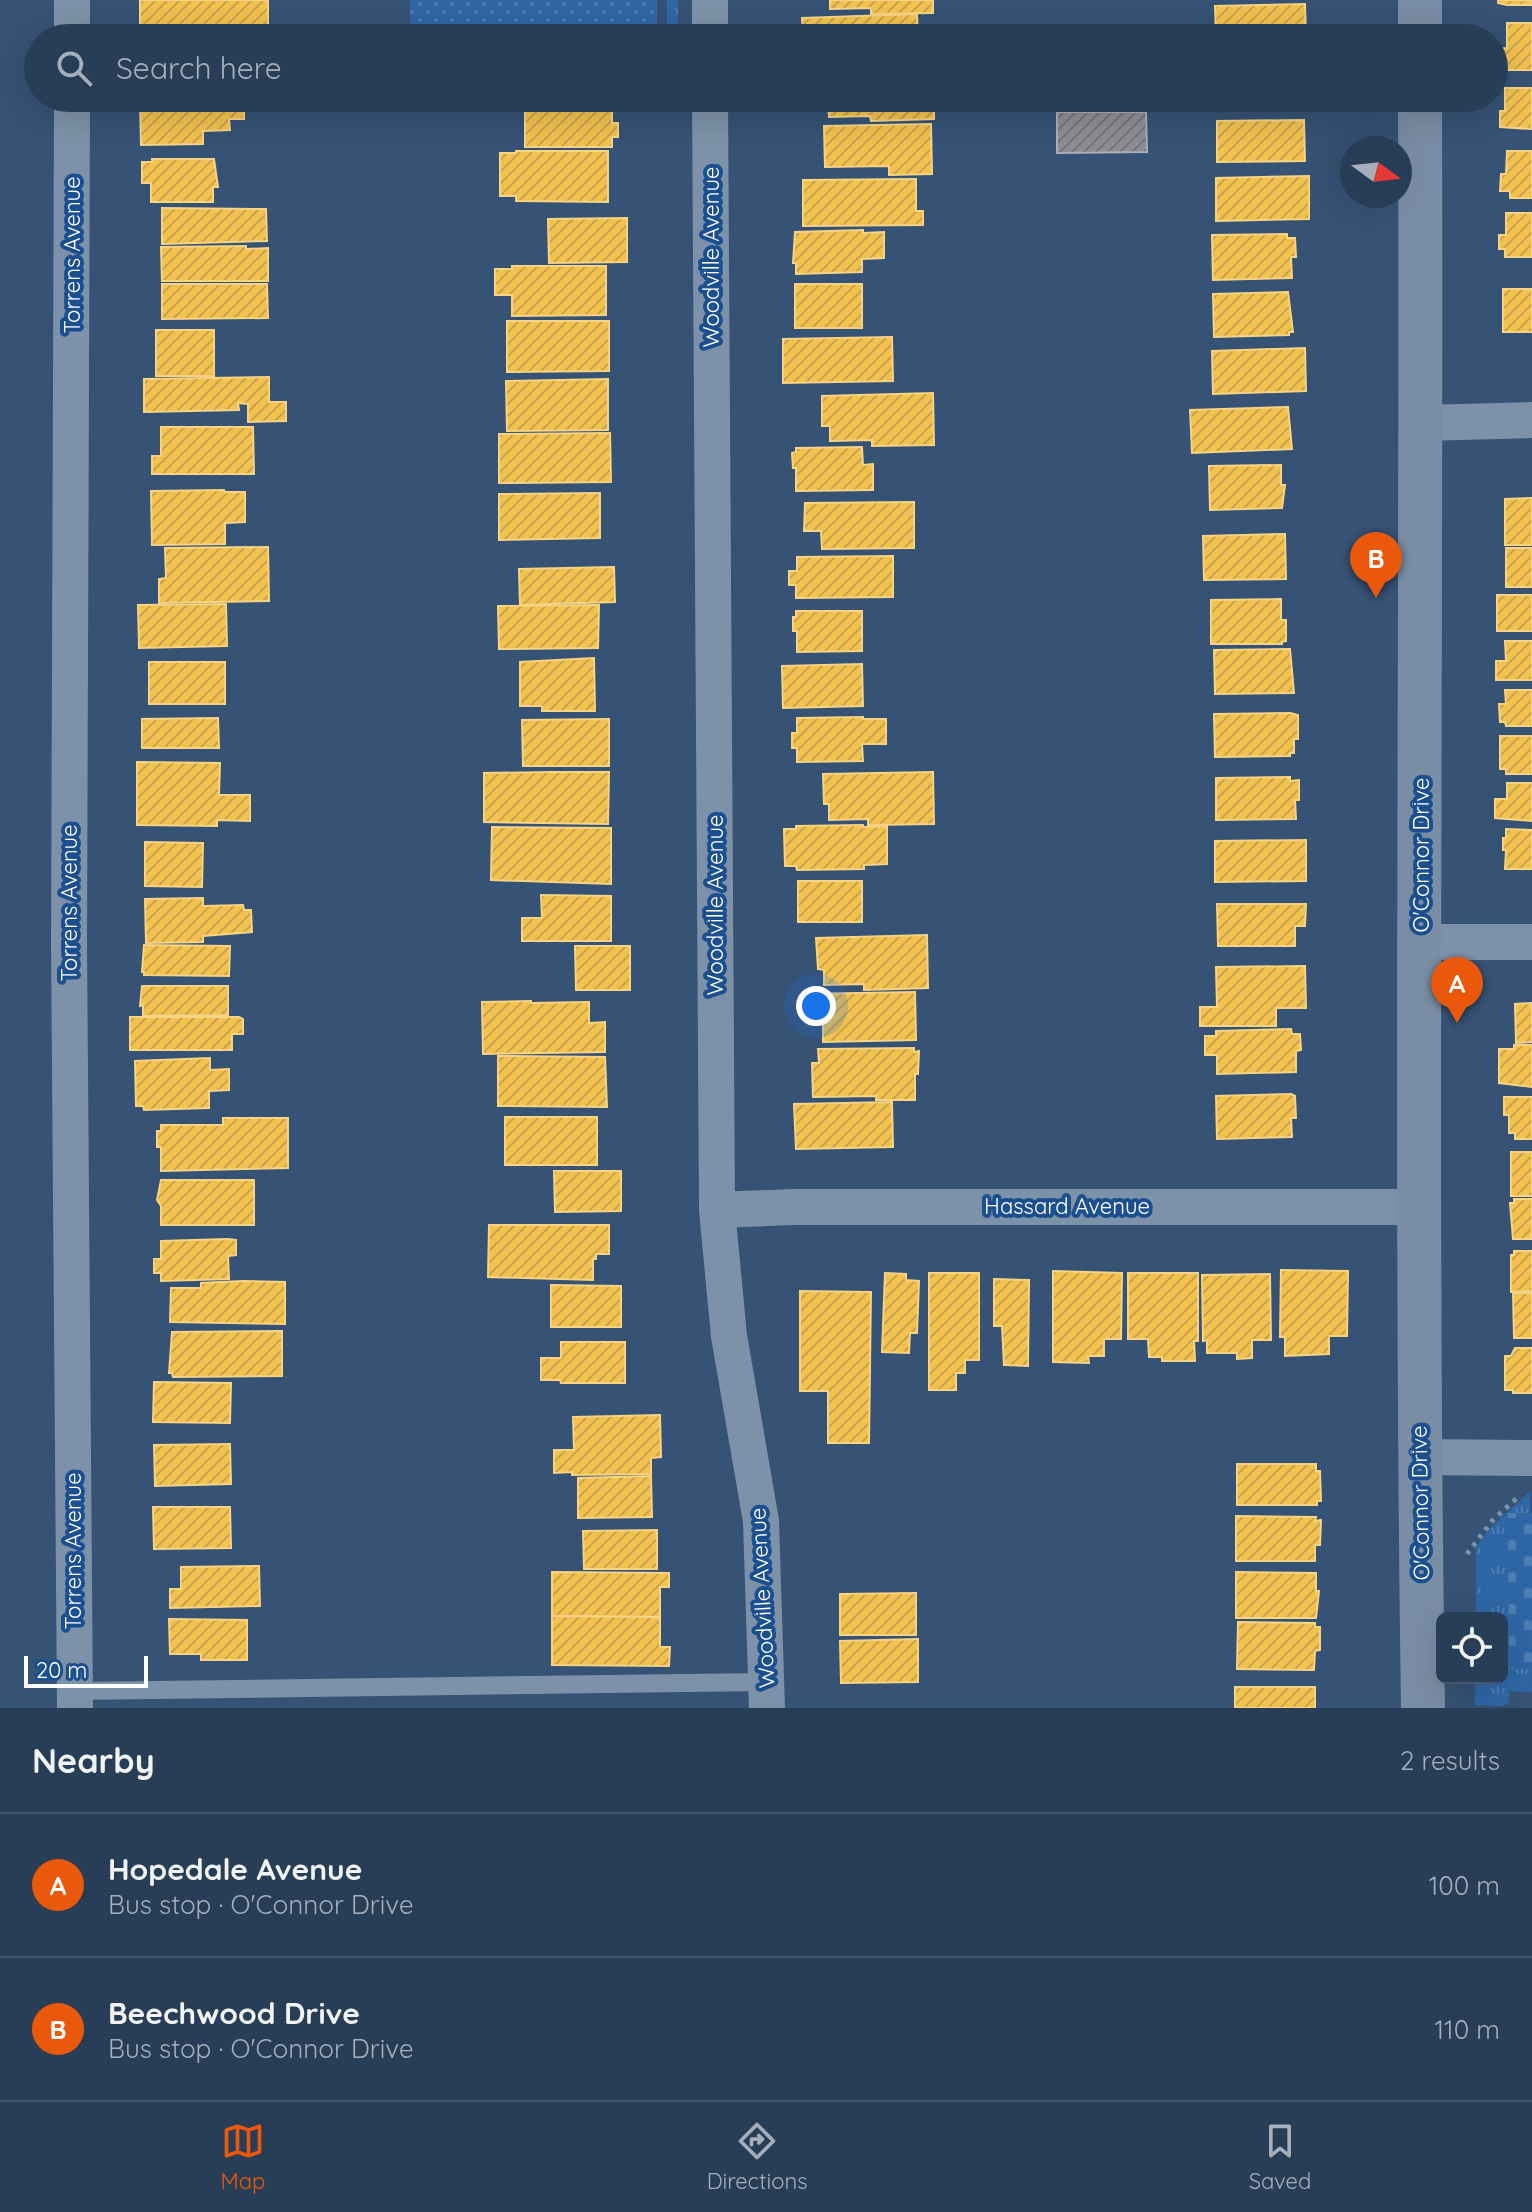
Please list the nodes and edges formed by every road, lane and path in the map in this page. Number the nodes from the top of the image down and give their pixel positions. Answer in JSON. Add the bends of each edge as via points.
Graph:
{"nodes":[{"id":1,"x":72,"y":0,"type":"edge"},
{"id":2,"x":710,"y":0,"type":"edge"},
{"id":3,"x":1420,"y":0,"type":"edge"},
{"id":4,"x":72,"y":24,"type":"edge"},
{"id":5,"x":710,"y":24,"type":"edge"},
{"id":6,"x":1420,"y":24,"type":"edge"},
{"id":7,"x":72,"y":112,"type":"edge"},
{"id":8,"x":710,"y":112,"type":"edge"},
{"id":9,"x":1420,"y":112,"type":"edge"},
{"id":10,"x":1532,"y":420,"type":"edge"},
{"id":11,"x":1422,"y":423,"type":"junction"},
{"id":12,"x":1421,"y":942,"type":"junction"},
{"id":13,"x":1532,"y":942,"type":"edge"},
{"id":14,"x":1417,"y":1207,"type":"junction"},
{"id":15,"x":717,"y":1210,"type":"junction"},
{"id":16,"x":1419,"y":1457,"type":"junction"},
{"id":17,"x":1532,"y":1458,"type":"edge"},
{"id":18,"x":1522,"y":1494,"type":"dead end"},
{"id":19,"x":1467,"y":1554,"type":"dead end"},
{"id":20,"x":767,"y":1695,"type":"edge"},
{"id":21,"x":74,"y":1699,"type":"edge"},
{"id":22,"x":1423,"y":1708,"type":"edge"}],
"edges":[{"from":1,"to":4,"type":"street"},
{"from":2,"to":5,"type":"street"},
{"from":3,"to":6,"type":"main road"},
{"from":7,"to":21,"type":"street","name":"Torrens Avenue","via":[[69,959]]},
{"from":8,"to":15,"type":"street","name":"Woodville Avenue"},
{"from":9,"to":11,"type":"main road","name":"O'Connor Drive"},
{"from":10,"to":11,"type":"street"},
{"from":11,"to":12,"type":"main road","name":"O'Connor Drive"},
{"from":12,"to":13,"type":"street"},
{"from":12,"to":14,"type":"main road","name":"O'Connor Drive"},
{"from":14,"to":15,"type":"street","name":"Hassard Avenue"},
{"from":14,"to":16,"type":"main road","name":"O'Connor Drive"},
{"from":15,"to":20,"type":"street","name":"Woodville Avenue","via":[[729,1336],[761,1521]]},
{"from":16,"to":17,"type":"street"},
{"from":16,"to":22,"type":"main road","name":"O'Connor Drive"},
{"from":18,"to":19,"type":"path"},
{"from":20,"to":21,"type":"lane"}]}
